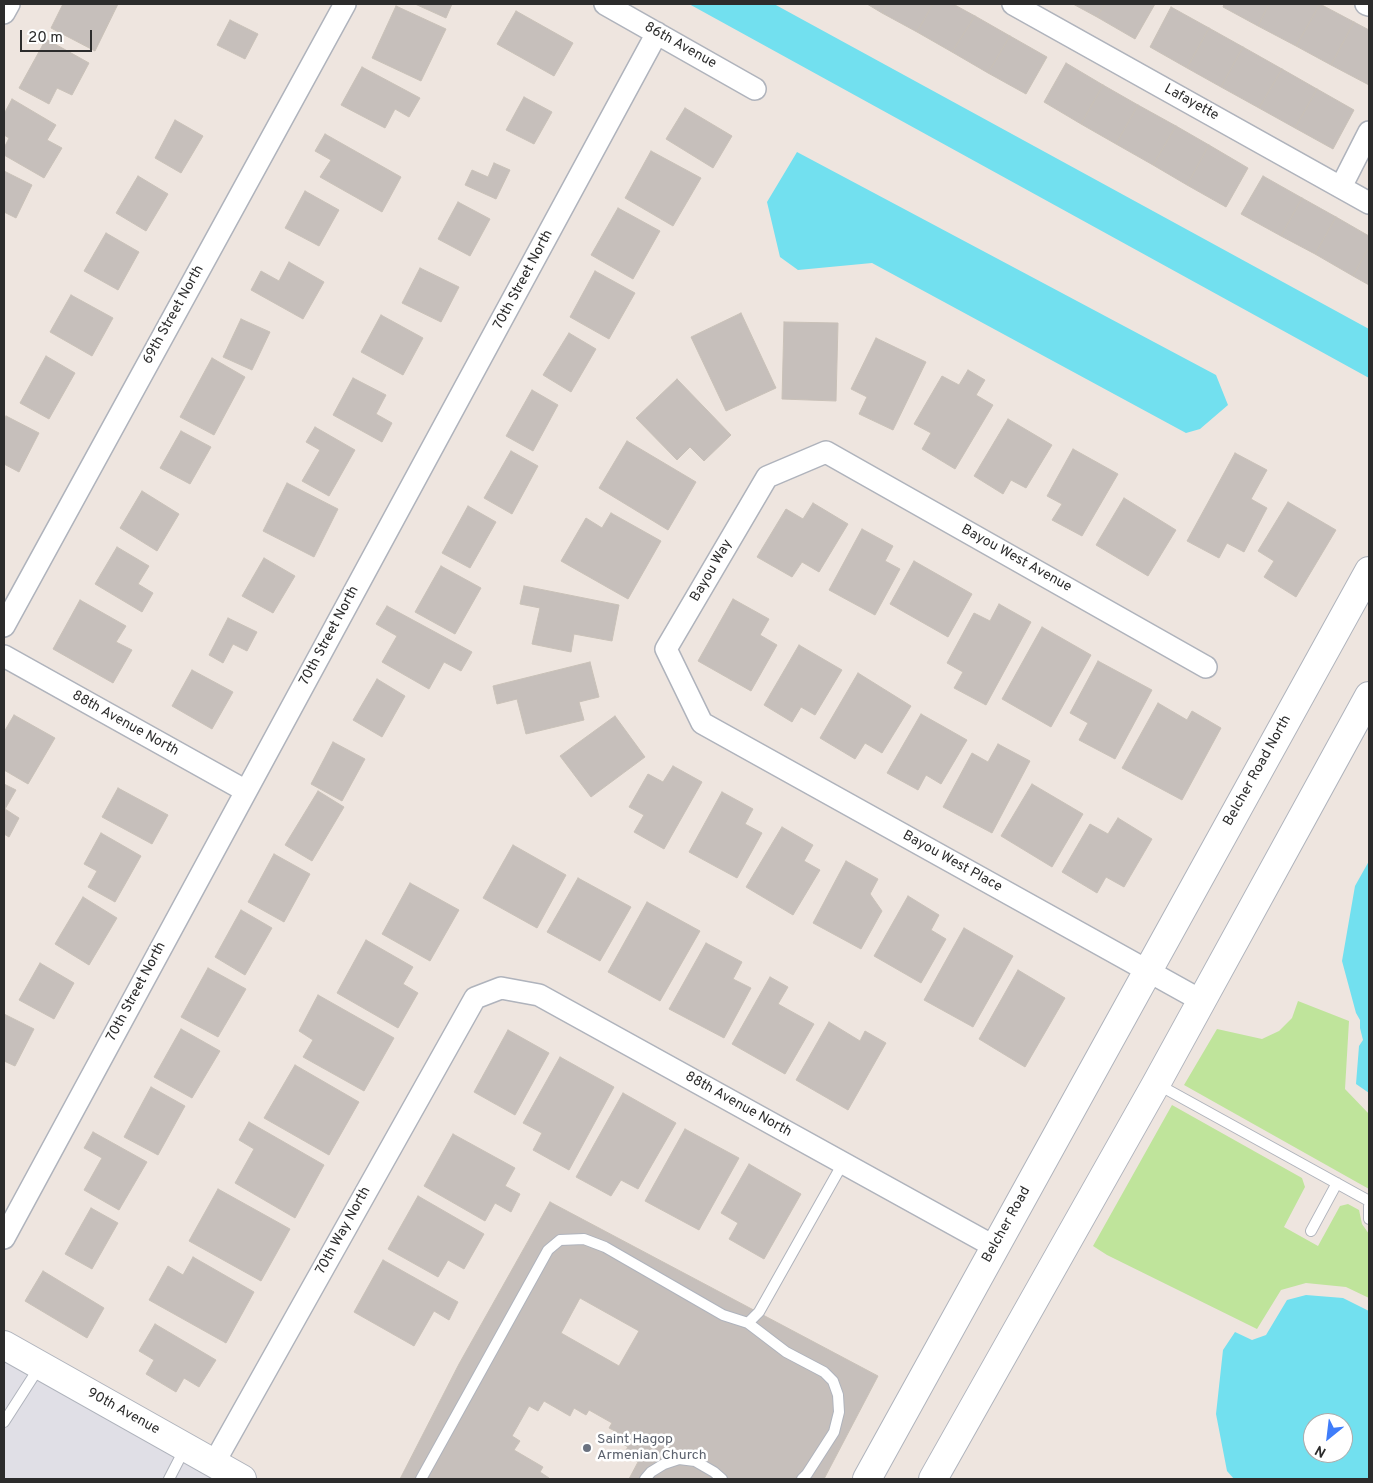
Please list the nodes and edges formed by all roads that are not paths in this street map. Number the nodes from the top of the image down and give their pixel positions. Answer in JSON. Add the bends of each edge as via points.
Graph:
{"nodes":[{"id":1,"x":9,"y":4,"type":"edge"},
{"id":2,"x":345,"y":4,"type":"edge"},
{"id":3,"x":605,"y":4,"type":"edge"},
{"id":4,"x":1013,"y":4,"type":"edge"},
{"id":5,"x":4,"y":13,"type":"edge"},
{"id":6,"x":657,"y":33,"type":"junction"},
{"id":7,"x":755,"y":89,"type":"dead end"},
{"id":8,"x":1369,"y":132,"type":"edge"},
{"id":9,"x":1341,"y":187,"type":"junction"},
{"id":10,"x":1369,"y":203,"type":"edge"},
{"id":11,"x":826,"y":452,"type":"joint"},
{"id":12,"x":1369,"y":571,"type":"edge"},
{"id":13,"x":4,"y":626,"type":"edge"},
{"id":14,"x":4,"y":656,"type":"edge"},
{"id":15,"x":1206,"y":666,"type":"dead end"},
{"id":16,"x":1369,"y":696,"type":"edge"},
{"id":17,"x":702,"y":722,"type":"joint"},
{"id":18,"x":246,"y":791,"type":"junction"},
{"id":19,"x":1148,"y":971,"type":"junction"},
{"id":20,"x":474,"y":998,"type":"joint"},
{"id":21,"x":1202,"y":1001,"type":"junction"},
{"id":22,"x":1156,"y":1084,"type":"junction"},
{"id":23,"x":842,"y":1163,"type":"junction"},
{"id":24,"x":1337,"y":1183,"type":"junction"},
{"id":25,"x":1369,"y":1201,"type":"edge"},
{"id":26,"x":1369,"y":1206,"type":"edge"},
{"id":27,"x":1369,"y":1219,"type":"edge"},
{"id":28,"x":1311,"y":1231,"type":"dead end"},
{"id":29,"x":4,"y":1238,"type":"edge"},
{"id":30,"x":995,"y":1247,"type":"junction"},
{"id":31,"x":748,"y":1323,"type":"junction"},
{"id":32,"x":4,"y":1345,"type":"edge"},
{"id":33,"x":40,"y":1366,"type":"junction"},
{"id":34,"x":4,"y":1422,"type":"edge"},
{"id":35,"x":186,"y":1448,"type":"junction"},
{"id":36,"x":214,"y":1464,"type":"junction"},
{"id":37,"x":169,"y":1479,"type":"edge"},
{"id":38,"x":242,"y":1479,"type":"edge"},
{"id":39,"x":421,"y":1479,"type":"edge"},
{"id":40,"x":645,"y":1479,"type":"edge"},
{"id":41,"x":722,"y":1479,"type":"edge"},
{"id":42,"x":802,"y":1479,"type":"edge"},
{"id":43,"x":867,"y":1479,"type":"edge"},
{"id":44,"x":933,"y":1479,"type":"edge"}],
"edges":[{"from":1,"to":5,"type":"street"},
{"from":2,"to":13,"type":"street","name":"69th Street North"},
{"from":3,"to":6,"type":"street","name":"86th Avenue"},
{"from":4,"to":9,"type":"street","name":"Lafayette"},
{"from":6,"to":7,"type":"street","name":"86th Avenue"},
{"from":6,"to":18,"type":"street","name":"70th Street North"},
{"from":8,"to":9,"type":"street"},
{"from":9,"to":10,"type":"street","name":"Lafayette"},
{"from":11,"to":15,"type":"street","name":"Bayou West Avenue"},
{"from":11,"to":17,"type":"street","name":"Bayou Way","via":[[767,477],[666,649]]},
{"from":12,"to":19,"type":"main road","name":"Belcher Road North"},
{"from":14,"to":18,"type":"street","name":"88th Avenue North"},
{"from":16,"to":21,"type":"main road"},
{"from":17,"to":19,"type":"street","name":"Bayou West Place"},
{"from":18,"to":29,"type":"street","name":"70th Street North"},
{"from":19,"to":21,"type":"street","name":"Bayou West Place"},
{"from":19,"to":30,"type":"main road","name":"Belcher Road"},
{"from":20,"to":23,"type":"street","name":"88th Avenue North","via":[[501,988],[539,995]]},
{"from":20,"to":36,"type":"street","name":"70th Way North"},
{"from":21,"to":22,"type":"main road"},
{"from":22,"to":24,"type":"lane"},
{"from":22,"to":44,"type":"main road"},
{"from":23,"to":30,"type":"street","name":"88th Avenue North"},
{"from":23,"to":31,"type":"lane","via":[[759,1312]]},
{"from":24,"to":25,"type":"lane"},
{"from":24,"to":28,"type":"lane"},
{"from":26,"to":27,"type":"lane"},
{"from":30,"to":43,"type":"main road","name":"Belcher Road"},
{"from":31,"to":39,"type":"lane","via":[[723,1315],[605,1247],[584,1239],[560,1240],[548,1250]]},
{"from":31,"to":42,"type":"lane","via":[[786,1352],[824,1372],[838,1395],[840,1412],[834,1432]]},
{"from":32,"to":33,"type":"main road","name":"90th Avenue"},
{"from":33,"to":34,"type":"lane"},
{"from":33,"to":35,"type":"main road","name":"90th Avenue"},
{"from":35,"to":36,"type":"main road","name":"90th Avenue"},
{"from":35,"to":37,"type":"lane"},
{"from":36,"to":38,"type":"main road","name":"90th Avenue"},
{"from":40,"to":41,"type":"lane","via":[[664,1464],[679,1459],[695,1461]]}]}
